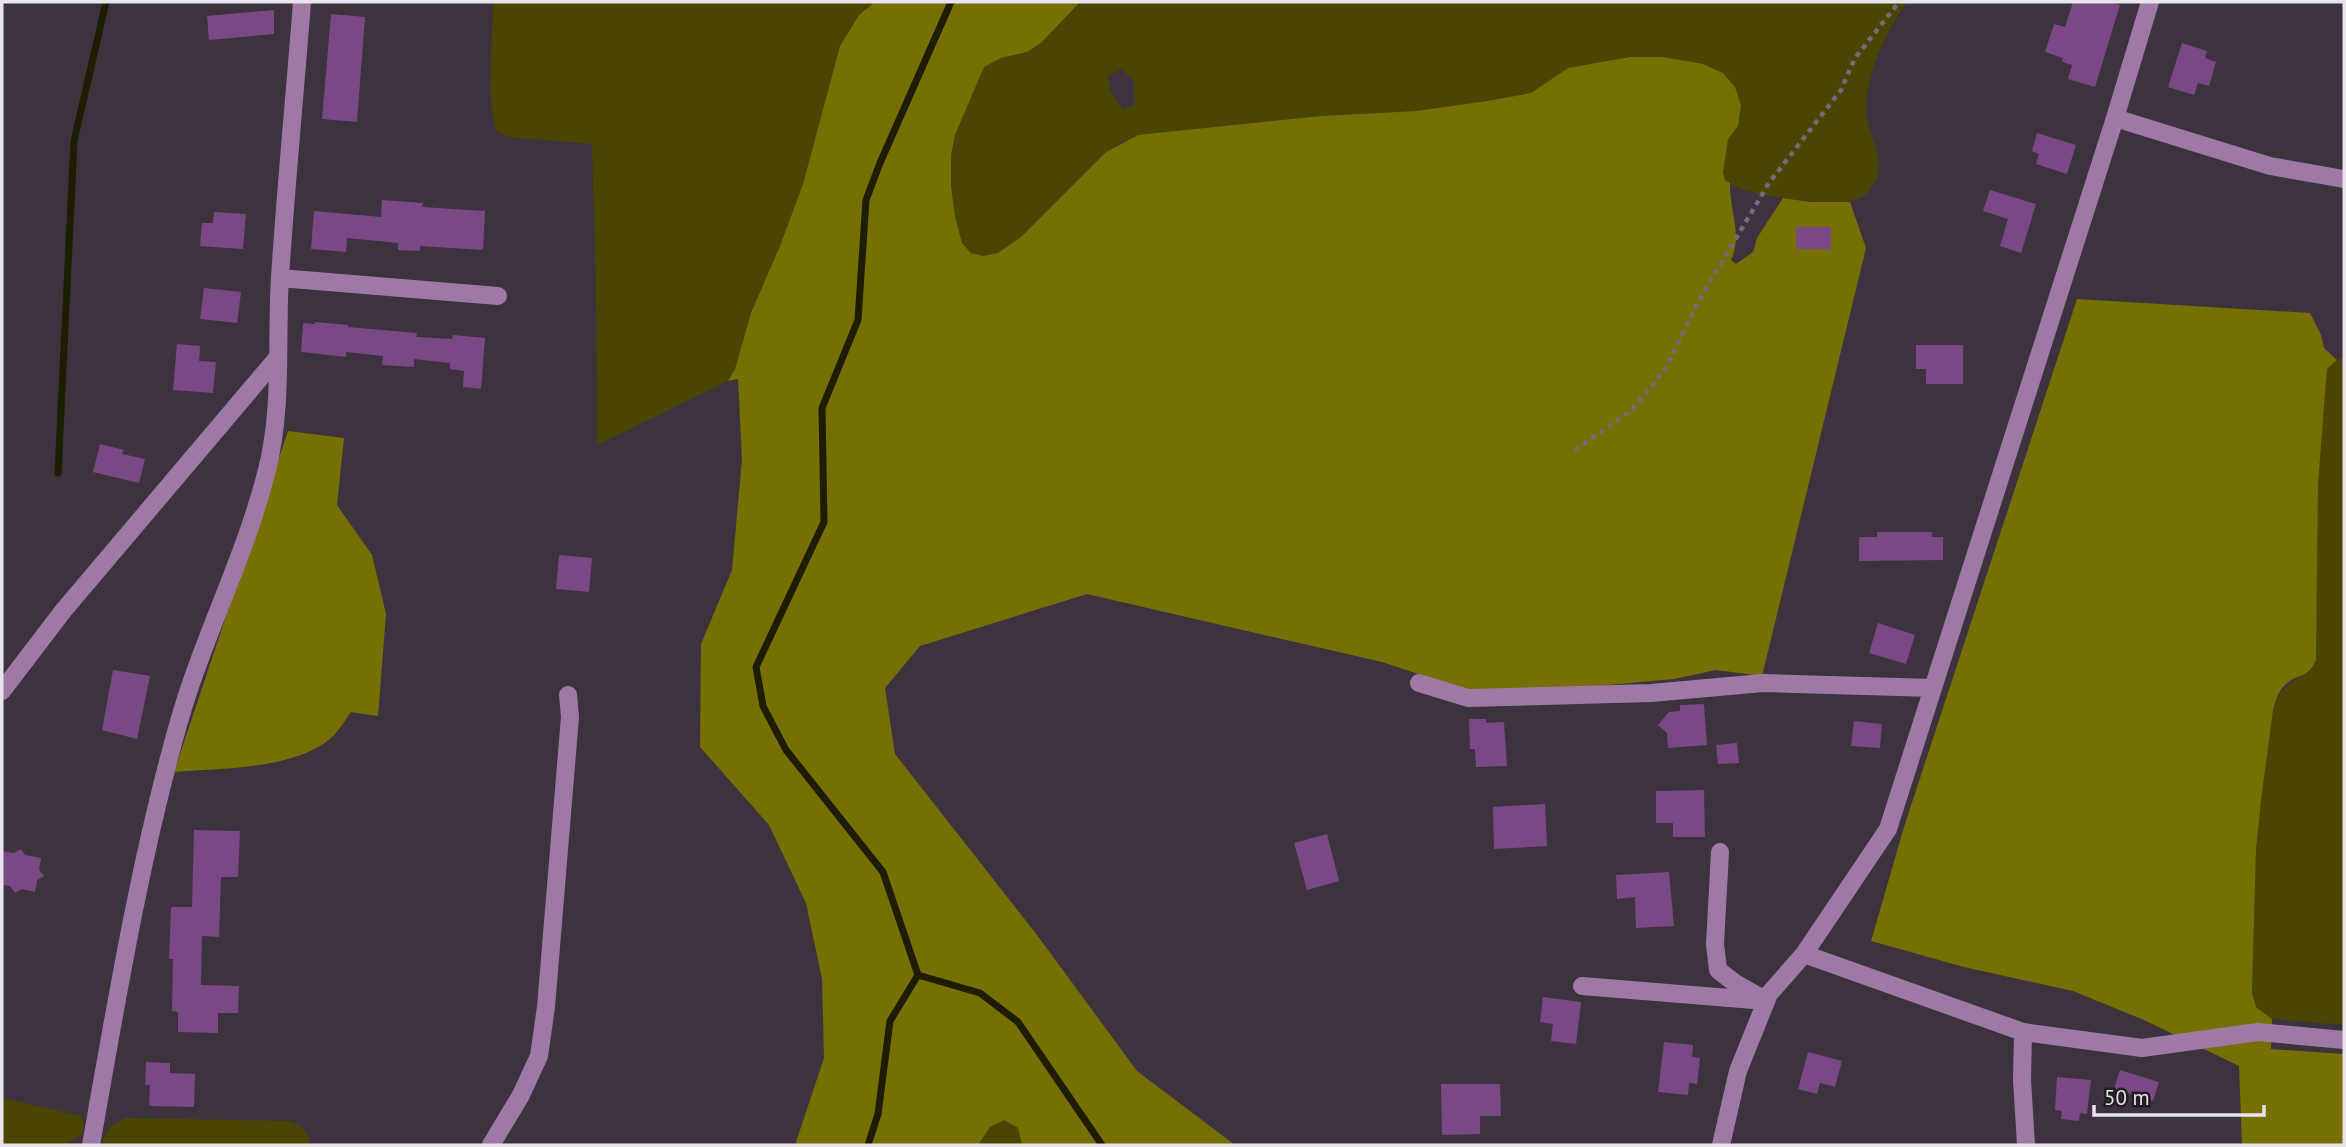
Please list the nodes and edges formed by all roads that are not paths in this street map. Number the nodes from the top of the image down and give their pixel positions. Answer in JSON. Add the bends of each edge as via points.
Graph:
{"nodes":[{"id":1,"x":303,"y":2,"type":"edge"},
{"id":2,"x":2150,"y":2,"type":"edge"},
{"id":3,"x":2115,"y":118,"type":"junction"},
{"id":4,"x":2344,"y":178,"type":"edge"},
{"id":5,"x":280,"y":278,"type":"junction"},
{"id":6,"x":498,"y":296,"type":"dead end"},
{"id":7,"x":278,"y":357,"type":"junction"},
{"id":8,"x":1419,"y":682,"type":"dead end"},
{"id":9,"x":1933,"y":688,"type":"junction"},
{"id":10,"x":2,"y":691,"type":"edge"},
{"id":11,"x":568,"y":695,"type":"dead end"},
{"id":12,"x":1720,"y":852,"type":"dead end"},
{"id":13,"x":1804,"y":954,"type":"junction"},
{"id":14,"x":1582,"y":986,"type":"dead end"},
{"id":15,"x":1766,"y":1001,"type":"junction"},
{"id":16,"x":2023,"y":1032,"type":"junction"},
{"id":17,"x":2344,"y":1040,"type":"edge"},
{"id":18,"x":91,"y":1145,"type":"edge"},
{"id":19,"x":491,"y":1145,"type":"edge"},
{"id":20,"x":1721,"y":1145,"type":"edge"},
{"id":21,"x":2026,"y":1145,"type":"edge"}],
"edges":[{"from":1,"to":5,"type":"street"},
{"from":2,"to":3,"type":"street"},
{"from":3,"to":4,"type":"street","via":[[2270,166]]},
{"from":3,"to":9,"type":"street"},
{"from":5,"to":6,"type":"street"},
{"from":5,"to":7,"type":"street"},
{"from":7,"to":10,"type":"street","via":[[63,611]]},
{"from":7,"to":18,"type":"street","via":[[267,471],[179,723],[138,881]]},
{"from":8,"to":9,"type":"street","via":[[1468,698],[1651,693],[1763,683]]},
{"from":9,"to":13,"type":"street","via":[[1888,829]]},
{"from":11,"to":19,"type":"street","via":[[569,729],[539,1056]]},
{"from":12,"to":15,"type":"street","via":[[1718,970]]},
{"from":13,"to":15,"type":"street"},
{"from":13,"to":16,"type":"street"},
{"from":14,"to":15,"type":"street"},
{"from":15,"to":20,"type":"street","via":[[1738,1070]]},
{"from":16,"to":17,"type":"street","via":[[2142,1048],[2258,1032]]},
{"from":16,"to":21,"type":"street"}]}
